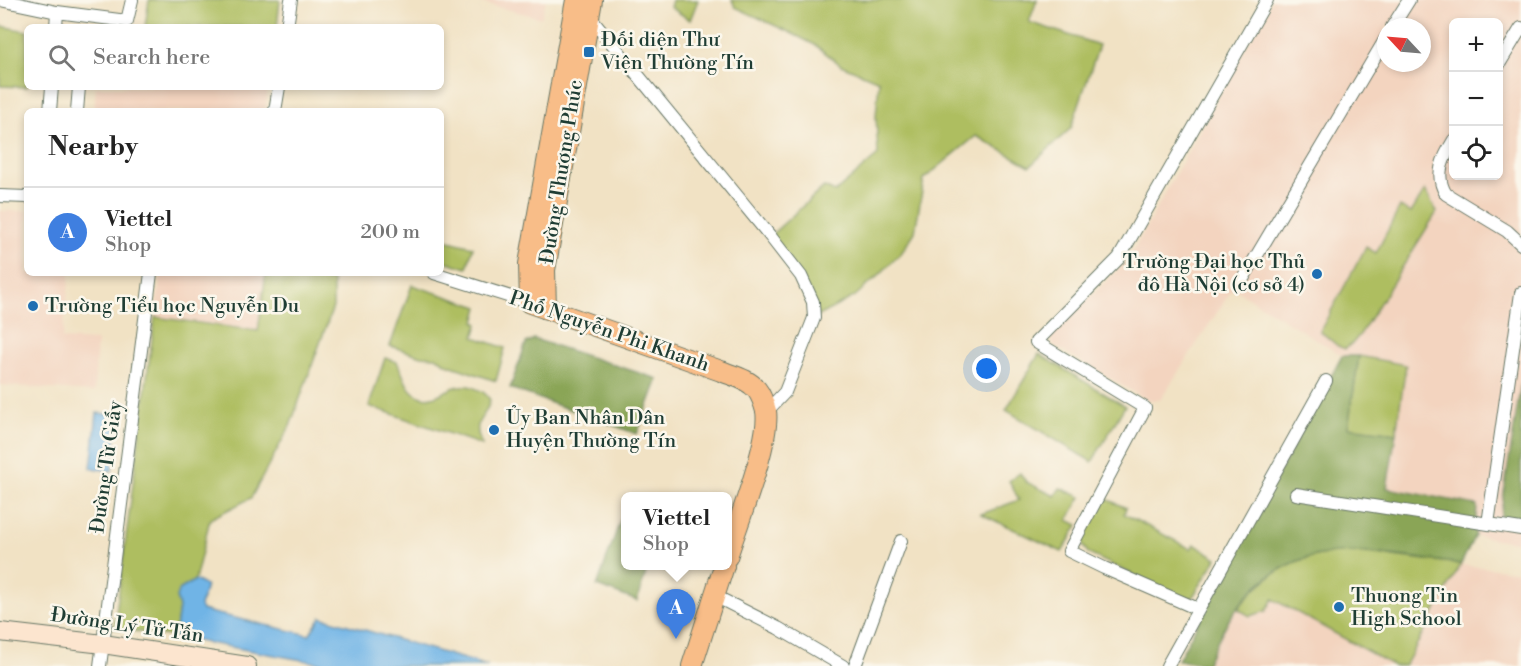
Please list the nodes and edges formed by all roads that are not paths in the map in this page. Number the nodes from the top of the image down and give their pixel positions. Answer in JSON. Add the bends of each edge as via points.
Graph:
{"nodes":[{"id":1,"x":0,"y":0,"type":"edge"},
{"id":2,"x":132,"y":0,"type":"edge"},
{"id":3,"x":291,"y":0,"type":"edge"},
{"id":4,"x":1267,"y":0,"type":"edge"},
{"id":5,"x":1409,"y":0,"type":"edge"},
{"id":6,"x":583,"y":5,"type":"edge"},
{"id":7,"x":57,"y":12,"type":"junction"},
{"id":8,"x":1398,"y":18,"type":"edge"},
{"id":9,"x":83,"y":22,"type":"edge"},
{"id":10,"x":56,"y":24,"type":"edge"},
{"id":11,"x":287,"y":24,"type":"edge"},
{"id":12,"x":1521,"y":28,"type":"edge"},
{"id":13,"x":1377,"y":53,"type":"edge"},
{"id":14,"x":1503,"y":58,"type":"edge"},
{"id":15,"x":52,"y":90,"type":"edge"},
{"id":16,"x":79,"y":90,"type":"edge"},
{"id":17,"x":278,"y":90,"type":"edge"},
{"id":18,"x":50,"y":108,"type":"edge"},
{"id":19,"x":77,"y":108,"type":"edge"},
{"id":20,"x":276,"y":108,"type":"edge"},
{"id":21,"x":1449,"y":149,"type":"edge"},
{"id":22,"x":0,"y":196,"type":"edge"},
{"id":23,"x":24,"y":196,"type":"edge"},
{"id":24,"x":1521,"y":244,"type":"edge"},
{"id":25,"x":151,"y":276,"type":"edge"},
{"id":26,"x":443,"y":276,"type":"edge"},
{"id":27,"x":1241,"y":282,"type":"dead end"},
{"id":28,"x":1521,"y":293,"type":"edge"},
{"id":29,"x":538,"y":306,"type":"junction"},
{"id":30,"x":1326,"y":381,"type":"dead end"},
{"id":31,"x":766,"y":412,"type":"junction"},
{"id":32,"x":1296,"y":494,"type":"dead end"},
{"id":33,"x":1488,"y":524,"type":"junction"},
{"id":34,"x":1521,"y":529,"type":"edge"},
{"id":35,"x":732,"y":541,"type":"edge"},
{"id":36,"x":901,"y":541,"type":"dead end"},
{"id":37,"x":723,"y":570,"type":"edge"},
{"id":38,"x":715,"y":596,"type":"junction"},
{"id":39,"x":1198,"y":609,"type":"junction"},
{"id":40,"x":0,"y":632,"type":"edge"},
{"id":41,"x":103,"y":644,"type":"junction"},
{"id":42,"x":100,"y":666,"type":"edge"},
{"id":43,"x":247,"y":666,"type":"edge"},
{"id":44,"x":692,"y":666,"type":"edge"},
{"id":45,"x":843,"y":666,"type":"edge"},
{"id":46,"x":855,"y":666,"type":"edge"},
{"id":47,"x":1167,"y":666,"type":"edge"}],
"edges":[{"from":1,"to":7,"type":"street"},
{"from":2,"to":9,"type":"street","via":[[127,21]]},
{"from":3,"to":11,"type":"street"},
{"from":4,"to":39,"type":"street","via":[[1119,258],[1036,342],[1145,408],[1068,550]]},
{"from":5,"to":8,"type":"street"},
{"from":6,"to":29,"type":"main road","name":"Đường Thượng Phúc"},
{"from":6,"to":31,"type":"street","via":[[788,259],[813,302],[814,318],[785,392]]},
{"from":7,"to":9,"type":"street"},
{"from":7,"to":10,"type":"street"},
{"from":12,"to":14,"type":"street"},
{"from":13,"to":27,"type":"street"},
{"from":15,"to":18,"type":"street"},
{"from":16,"to":19,"type":"street"},
{"from":17,"to":20,"type":"street"},
{"from":21,"to":24,"type":"street","via":[[1440,166],[1441,186],[1446,194],[1507,231]]},
{"from":22,"to":23,"type":"street"},
{"from":25,"to":41,"type":"street","name":"Đường Từ Giấy"},
{"from":26,"to":29,"type":"street","name":"Phố Nguyễn Phi Khanh"},
{"from":28,"to":33,"type":"street"},
{"from":29,"to":31,"type":"main road","name":"Phố Nguyễn Phi Khanh","via":[[751,383]]},
{"from":30,"to":39,"type":"street"},
{"from":31,"to":35,"type":"main road","via":[[760,451]]},
{"from":32,"to":33,"type":"street"},
{"from":33,"to":34,"type":"street"},
{"from":36,"to":46,"type":"street"},
{"from":37,"to":38,"type":"main road"},
{"from":38,"to":44,"type":"main road"},
{"from":38,"to":45,"type":"street"},
{"from":39,"to":47,"type":"street"},
{"from":40,"to":41,"type":"street","name":"Đường Lý Tử Tấn"},
{"from":41,"to":42,"type":"street","name":"Đường Từ Giấy"},
{"from":41,"to":43,"type":"street","name":"Đường Lý Tử Tấn"}]}
